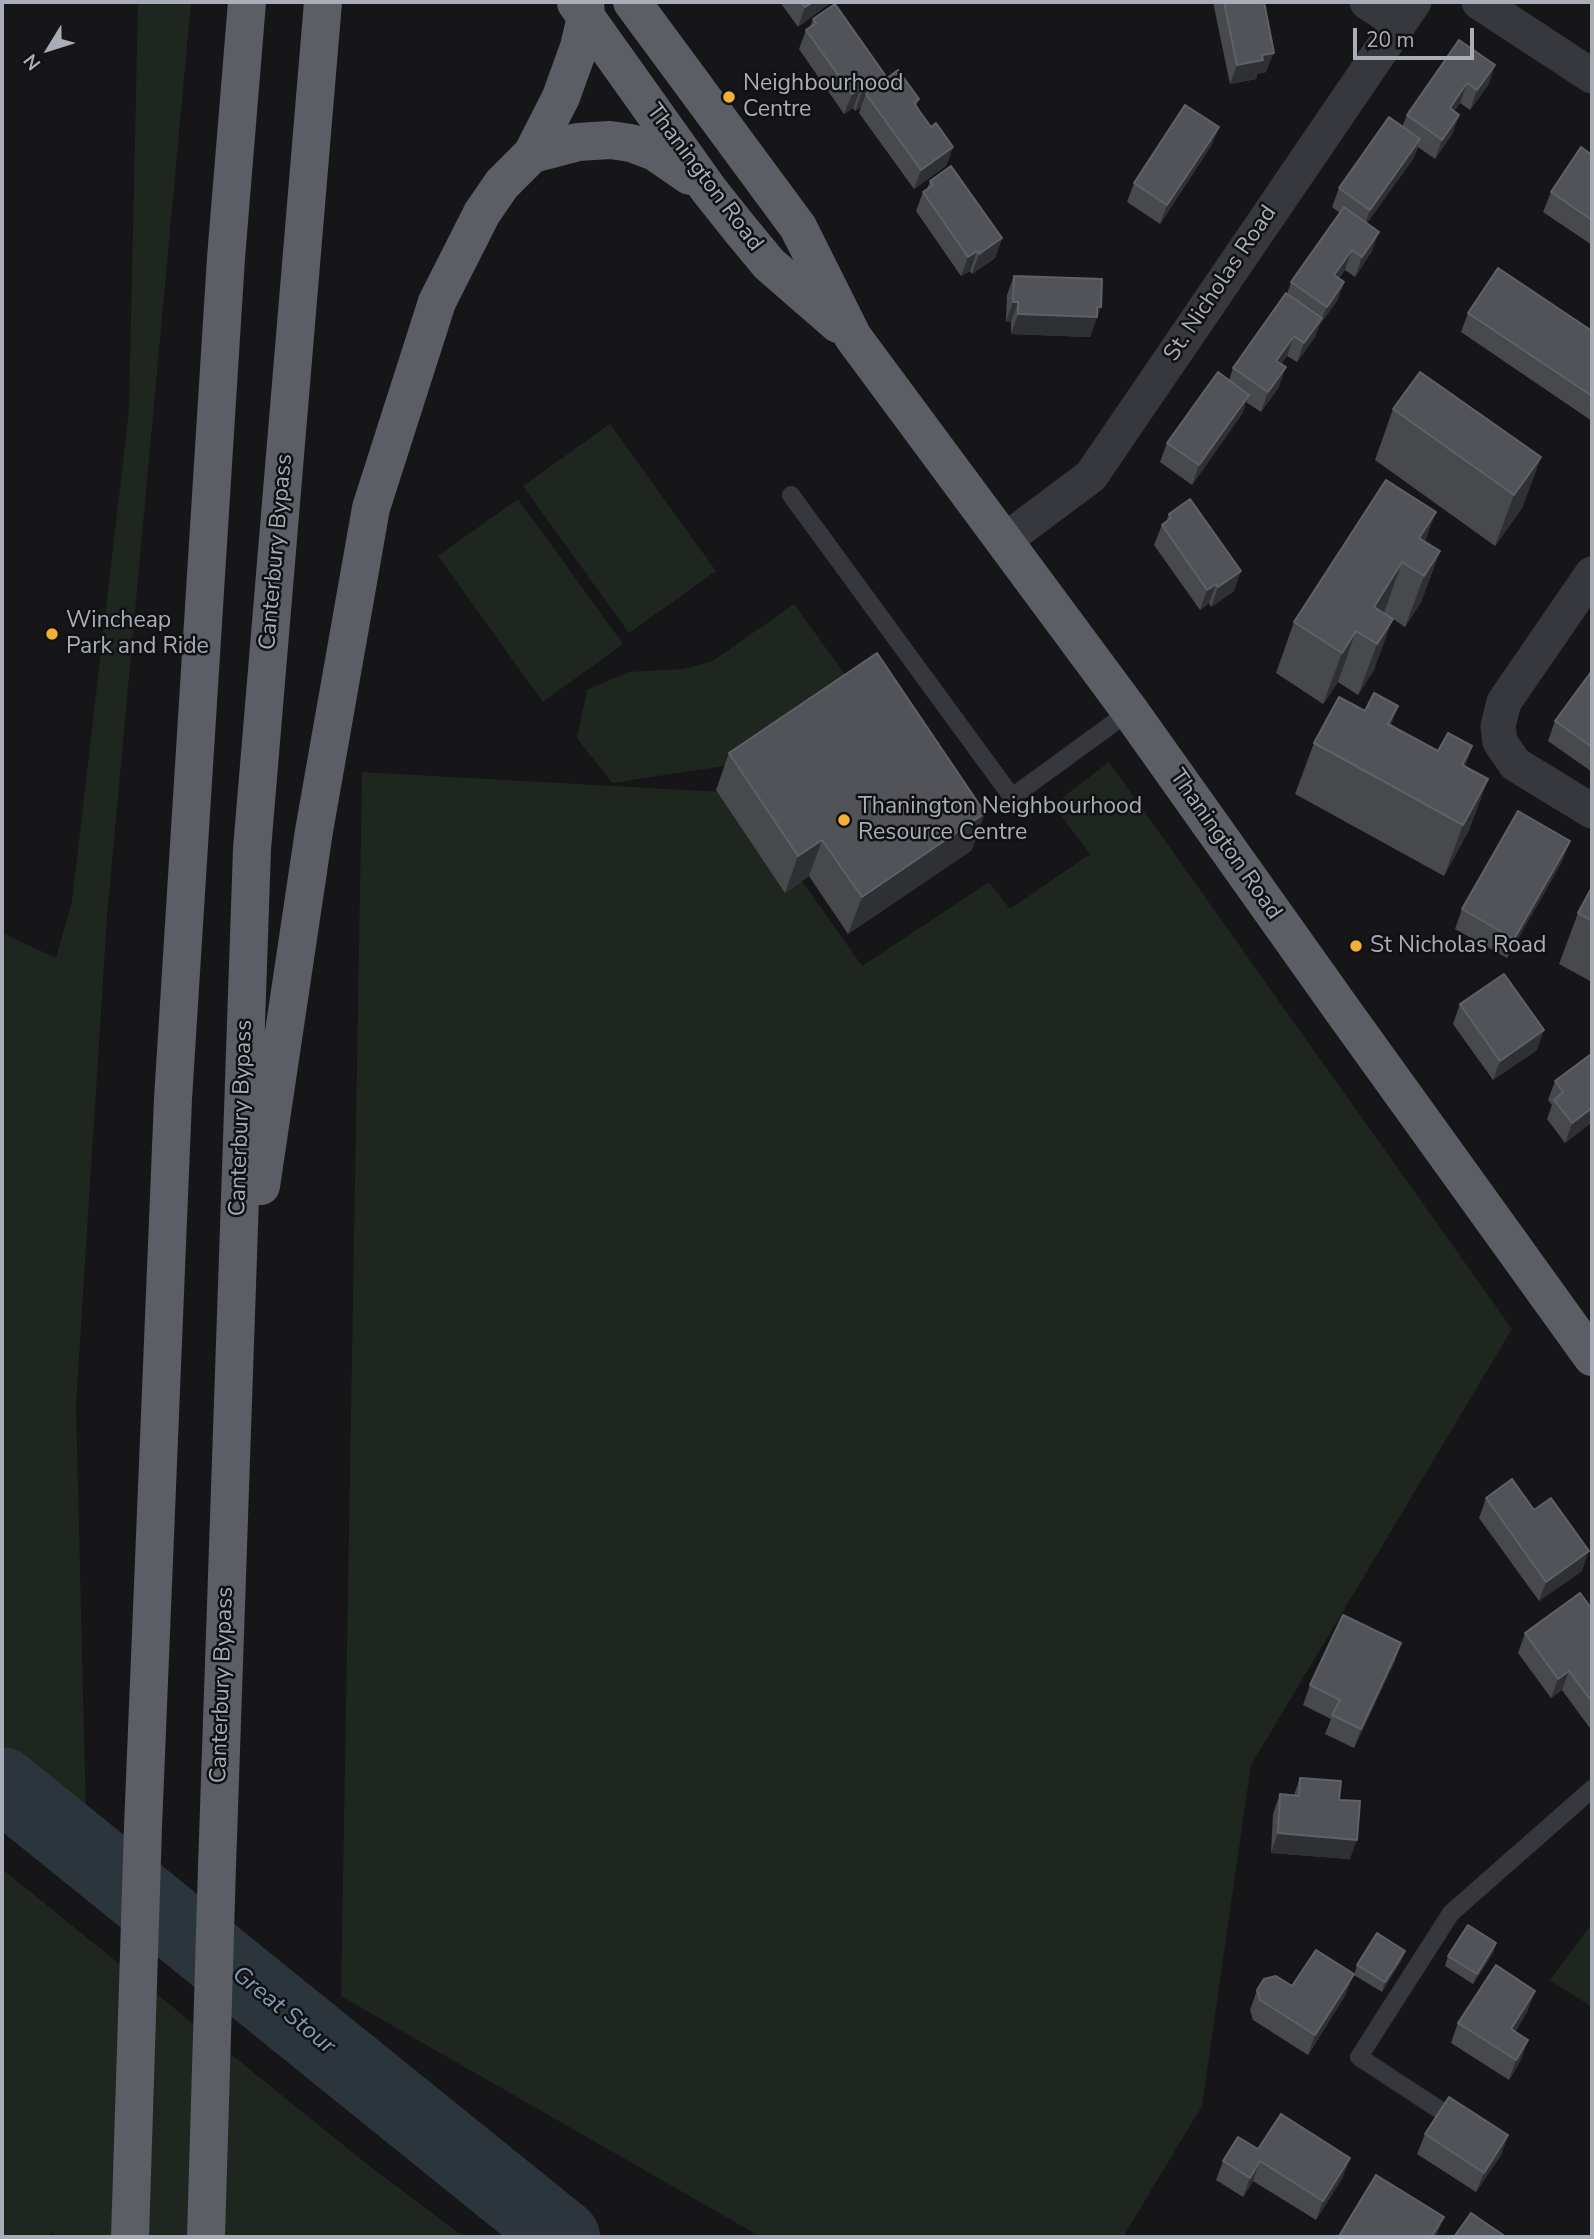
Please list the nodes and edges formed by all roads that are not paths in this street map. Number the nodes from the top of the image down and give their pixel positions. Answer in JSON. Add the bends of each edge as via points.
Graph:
{"nodes":[{"id":1,"x":247,"y":2,"type":"edge"},
{"id":2,"x":323,"y":2,"type":"edge"},
{"id":3,"x":632,"y":2,"type":"edge"},
{"id":4,"x":1367,"y":2,"type":"edge"},
{"id":5,"x":1479,"y":2,"type":"edge"},
{"id":6,"x":582,"y":7,"type":"edge"},
{"id":7,"x":1406,"y":12,"type":"edge"},
{"id":8,"x":1592,"y":76,"type":"edge"},
{"id":9,"x":532,"y":155,"type":"junction"},
{"id":10,"x":709,"y":190,"type":"junction"},
{"id":11,"x":853,"y":337,"type":"junction"},
{"id":12,"x":791,"y":495,"type":"dead end"},
{"id":13,"x":1004,"y":541,"type":"junction"},
{"id":14,"x":1592,"y":574,"type":"edge"},
{"id":15,"x":1130,"y":710,"type":"junction"},
{"id":16,"x":1592,"y":811,"type":"edge"},
{"id":17,"x":1592,"y":1357,"type":"edge"},
{"id":18,"x":233,"y":1371,"type":"junction"},
{"id":19,"x":1592,"y":1789,"type":"edge"},
{"id":20,"x":1468,"y":2129,"type":"edge"},
{"id":21,"x":130,"y":2237,"type":"edge"},
{"id":22,"x":206,"y":2237,"type":"edge"}],
"edges":[{"from":1,"to":21,"type":"highway","via":[[226,258],[173,1099]]},
{"from":2,"to":18,"type":"highway","name":"Canterbury Bypass","via":[[251,849]]},
{"from":3,"to":11,"type":"highway","name":"Thanington Road","via":[[799,227]]},
{"from":4,"to":7,"type":"street"},
{"from":5,"to":8,"type":"street"},
{"from":6,"to":9,"type":"highway","via":[[572,70]]},
{"from":6,"to":10,"type":"highway","name":"Thanington Road"},
{"from":7,"to":13,"type":"street","name":"St. Nicholas Road","via":[[1091,476]]},
{"from":9,"to":10,"type":"highway","via":[[578,142],[631,143],[655,152]]},
{"from":9,"to":18,"type":"highway","via":[[502,184],[482,213],[437,302],[371,508],[314,831]]},
{"from":10,"to":11,"type":"highway","name":"Thanington Road","via":[[769,264]]},
{"from":11,"to":13,"type":"highway","name":"Thanington Road"},
{"from":12,"to":15,"type":"lane","via":[[1012,797]]},
{"from":13,"to":15,"type":"highway","name":"Thanington Road"},
{"from":14,"to":16,"type":"street","via":[[1504,702],[1498,726],[1500,742],[1515,764]]},
{"from":15,"to":17,"type":"highway","name":"Thanington Road"},
{"from":18,"to":22,"type":"highway","name":"Canterbury Bypass"},
{"from":19,"to":20,"type":"lane","via":[[1451,1913],[1359,2057]]}]}
